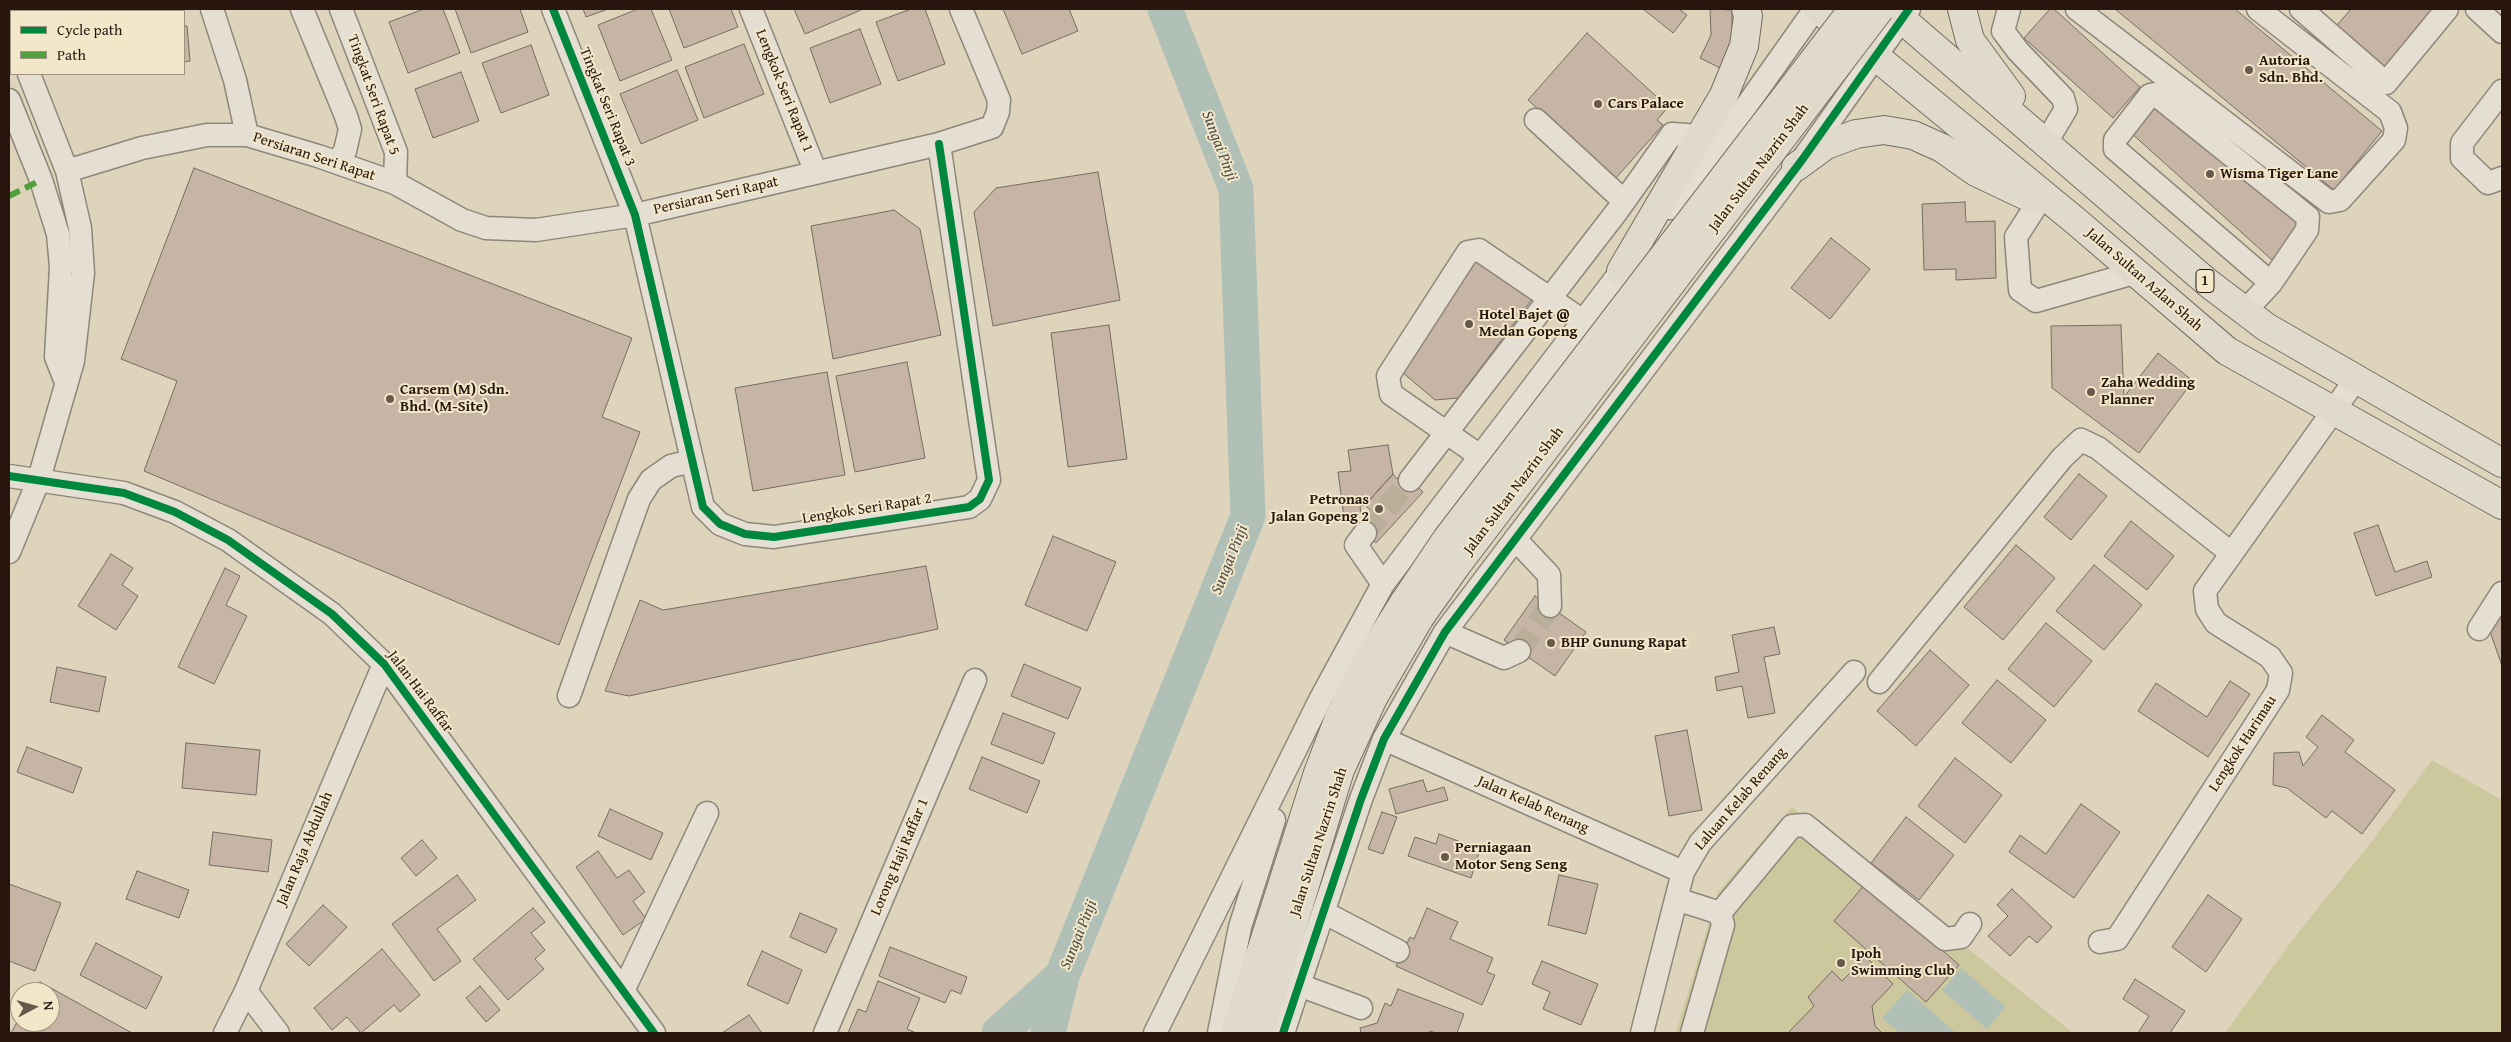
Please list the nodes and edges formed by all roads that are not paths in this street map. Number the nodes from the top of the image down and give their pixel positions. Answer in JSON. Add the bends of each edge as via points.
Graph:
{"nodes":[{"id":1,"x":212,"y":9,"type":"edge"},
{"id":2,"x":302,"y":9,"type":"edge"},
{"id":3,"x":341,"y":9,"type":"edge"},
{"id":4,"x":553,"y":9,"type":"edge"},
{"id":5,"x":751,"y":9,"type":"edge"},
{"id":6,"x":961,"y":9,"type":"edge"},
{"id":7,"x":1746,"y":9,"type":"edge"},
{"id":8,"x":1816,"y":9,"type":"edge"},
{"id":9,"x":1853,"y":9,"type":"edge"},
{"id":10,"x":1962,"y":9,"type":"edge"},
{"id":11,"x":2009,"y":9,"type":"edge"},
{"id":12,"x":2077,"y":9,"type":"edge"},
{"id":13,"x":2258,"y":9,"type":"edge"},
{"id":14,"x":2301,"y":9,"type":"edge"},
{"id":15,"x":2447,"y":9,"type":"edge"},
{"id":16,"x":2477,"y":9,"type":"edge"},
{"id":17,"x":1895,"y":11,"type":"edge"},
{"id":18,"x":2502,"y":32,"type":"edge"},
{"id":19,"x":1875,"y":55,"type":"junction"},
{"id":20,"x":29,"y":75,"type":"edge"},
{"id":21,"x":2502,"y":91,"type":"edge"},
{"id":22,"x":9,"y":100,"type":"edge"},
{"id":23,"x":1536,"y":120,"type":"dead end"},
{"id":24,"x":1736,"y":122,"type":"junction"},
{"id":25,"x":247,"y":135,"type":"junction"},
{"id":26,"x":1699,"y":136,"type":"junction"},
{"id":27,"x":24,"y":138,"type":"junction"},
{"id":28,"x":2048,"y":139,"type":"junction"},
{"id":29,"x":938,"y":144,"type":"junction"},
{"id":30,"x":2068,"y":161,"type":"junction"},
{"id":31,"x":337,"y":162,"type":"junction"},
{"id":32,"x":1799,"y":163,"type":"junction"},
{"id":33,"x":67,"y":171,"type":"junction"},
{"id":34,"x":816,"y":173,"type":"junction"},
{"id":35,"x":2502,"y":178,"type":"edge"},
{"id":36,"x":395,"y":183,"type":"junction"},
{"id":37,"x":1624,"y":201,"type":"junction"},
{"id":38,"x":2047,"y":203,"type":"junction"},
{"id":39,"x":635,"y":215,"type":"junction"},
{"id":40,"x":58,"y":234,"type":"junction"},
{"id":41,"x":1621,"y":271,"type":"junction"},
{"id":42,"x":2134,"y":273,"type":"junction"},
{"id":43,"x":2271,"y":283,"type":"junction"},
{"id":44,"x":1551,"y":298,"type":"junction"},
{"id":45,"x":2245,"y":311,"type":"junction"},
{"id":46,"x":1583,"y":321,"type":"junction"},
{"id":47,"x":2356,"y":380,"type":"junction"},
{"id":48,"x":66,"y":382,"type":"junction"},
{"id":49,"x":2333,"y":411,"type":"junction"},
{"id":50,"x":1448,"y":433,"type":"junction"},
{"id":51,"x":1480,"y":456,"type":"junction"},
{"id":52,"x":692,"y":460,"type":"junction"},
{"id":53,"x":2502,"y":463,"type":"edge"},
{"id":54,"x":9,"y":476,"type":"edge"},
{"id":55,"x":39,"y":480,"type":"junction"},
{"id":56,"x":1410,"y":480,"type":"tunnel mouth"},
{"id":57,"x":2502,"y":505,"type":"edge"},
{"id":58,"x":1366,"y":533,"type":"tunnel mouth"},
{"id":59,"x":1515,"y":539,"type":"junction"},
{"id":60,"x":9,"y":552,"type":"edge"},
{"id":61,"x":2231,"y":554,"type":"junction"},
{"id":62,"x":1383,"y":584,"type":"junction"},
{"id":63,"x":2502,"y":593,"type":"edge"},
{"id":64,"x":1550,"y":606,"type":"tunnel mouth"},
{"id":65,"x":1412,"y":609,"type":"junction"},
{"id":66,"x":2479,"y":629,"type":"dead end"},
{"id":67,"x":1446,"y":632,"type":"junction"},
{"id":68,"x":1519,"y":651,"type":"dead end"},
{"id":69,"x":384,"y":664,"type":"junction"},
{"id":70,"x":1854,"y":672,"type":"dead end"},
{"id":71,"x":975,"y":680,"type":"dead end"},
{"id":72,"x":1879,"y":682,"type":"dead end"},
{"id":73,"x":569,"y":696,"type":"dead end"},
{"id":74,"x":1320,"y":700,"type":"junction"},
{"id":75,"x":1384,"y":739,"type":"junction"},
{"id":76,"x":706,"y":813,"type":"dead end"},
{"id":77,"x":1683,"y":872,"type":"junction"},
{"id":78,"x":1676,"y":899,"type":"junction"},
{"id":79,"x":1323,"y":912,"type":"junction"},
{"id":80,"x":1720,"y":913,"type":"junction"},
{"id":81,"x":1970,"y":924,"type":"dead end"},
{"id":82,"x":2100,"y":942,"type":"dead end"},
{"id":83,"x":1398,"y":951,"type":"dead end"},
{"id":84,"x":1299,"y":985,"type":"junction"},
{"id":85,"x":246,"y":991,"type":"junction"},
{"id":86,"x":623,"y":991,"type":"junction"},
{"id":87,"x":1360,"y":1008,"type":"dead end"},
{"id":88,"x":1696,"y":1032,"type":"edge"},
{"id":89,"x":225,"y":1033,"type":"edge"},
{"id":90,"x":278,"y":1033,"type":"edge"},
{"id":91,"x":654,"y":1033,"type":"edge"},
{"id":92,"x":825,"y":1033,"type":"edge"},
{"id":93,"x":1155,"y":1033,"type":"edge"},
{"id":94,"x":1219,"y":1033,"type":"edge"},
{"id":95,"x":1235,"y":1033,"type":"edge"},
{"id":96,"x":1260,"y":1033,"type":"edge"},
{"id":97,"x":1283,"y":1033,"type":"edge"},
{"id":98,"x":1642,"y":1033,"type":"edge"}],
"edges":[{"from":1,"to":25,"type":"street","via":[[236,80]]},
{"from":2,"to":31,"type":"street","via":[[350,129],[345,151]]},
{"from":3,"to":36,"type":"street","name":"Tingkat Seri Rapat 5","via":[[396,152]]},
{"from":4,"to":39,"type":"street","name":"Tingkat Seri Rapat 3"},
{"from":5,"to":34,"type":"street","name":"Lengkok Seri Rapat 1"},
{"from":6,"to":29,"type":"street","name":"Persiaran Seri Rapat","via":[[999,100],[998,112],[992,127]]},
{"from":7,"to":26,"type":"main road","via":[[1744,46],[1736,70]]},
{"from":8,"to":19,"type":"main road","name":"Jalan Sultan Azlan Shah"},
{"from":8,"to":24,"type":"street"},
{"from":9,"to":65,"type":"main road","name":"Jalan Sultan Nazrin Shah","bridge":true,"via":[[1446,540]]},
{"from":10,"to":28,"type":"main road","via":[[1975,48]]},
{"from":11,"to":28,"type":"street","via":[[2003,31],[2063,98],[2066,109]]},
{"from":12,"to":13,"type":"street","via":[[2329,202],[2340,200],[2394,140],[2396,128],[2390,112]]},
{"from":14,"to":15,"type":"street","via":[[2386,82]]},
{"from":16,"to":18,"type":"street"},
{"from":17,"to":19,"type":"street"},
{"from":17,"to":30,"type":"main road","number":"1"},
{"from":17,"to":65,"type":"main road","name":"Jalan Sultan Nazrin Shah","bridge":true,"via":[[1480,535]]},
{"from":19,"to":32,"type":"street"},
{"from":19,"to":38,"type":"main road","name":"Jalan Sultan Azlan Shah"},
{"from":20,"to":33,"type":"street"},
{"from":21,"to":35,"type":"street","via":[[2462,143],[2462,158],[2488,183]]},
{"from":22,"to":27,"type":"street"},
{"from":23,"to":37,"type":"street"},
{"from":24,"to":32,"type":"street","via":[[1769,109],[1795,126]]},
{"from":24,"to":41,"type":"street"},
{"from":25,"to":31,"type":"street","name":"Persiaran Seri Rapat"},
{"from":25,"to":33,"type":"street","name":"Persiaran Seri Rapat","via":[[207,135],[142,148]]},
{"from":26,"to":37,"type":"street","via":[[1672,134]]},
{"from":26,"to":41,"type":"main road"},
{"from":27,"to":33,"type":"street","via":[[48,164]]},
{"from":27,"to":40,"type":"street"},
{"from":28,"to":30,"type":"main road"},
{"from":29,"to":34,"type":"street","name":"Persiaran Seri Rapat"},
{"from":29,"to":52,"type":"street","name":"Lengkok Seri Rapat 2","via":[[988,480],[980,499],[969,507],[774,538],[745,534],[720,524],[703,507]]},
{"from":30,"to":45,"type":"main road","number":"1","via":[[2208,283]]},
{"from":31,"to":36,"type":"street","name":"Persiaran Seri Rapat"},
{"from":32,"to":38,"type":"main road","via":[[1826,145],[1856,134],[1884,130],[1912,135],[1942,148],[1976,172]]},
{"from":32,"to":59,"type":"street"},
{"from":33,"to":40,"type":"street","via":[[56,197]]},
{"from":33,"to":48,"type":"street","via":[[80,228],[83,273],[73,360]]},
{"from":34,"to":39,"type":"street","name":"Persiaran Seri Rapat"},
{"from":36,"to":39,"type":"street","name":"Persiaran Seri Rapat","via":[[462,220],[486,228],[536,230]]},
{"from":37,"to":44,"type":"street"},
{"from":38,"to":42,"type":"main road","name":"Jalan Sultan Azlan Shah"},
{"from":38,"to":42,"type":"street","via":[[2016,238],[2020,290],[2036,301]]},
{"from":39,"to":52,"type":"street","name":"Lengkok Seri Rapat 2"},
{"from":40,"to":48,"type":"street","via":[[61,267],[56,357]]},
{"from":41,"to":46,"type":"street"},
{"from":42,"to":49,"type":"main road","name":"Jalan Sultan Azlan Shah","via":[[2227,351]]},
{"from":43,"to":43,"type":"street","via":[[2116,149],[2115,140],[2150,94],[2155,94],[2308,217],[2306,230]]},
{"from":43,"to":45,"type":"street"},
{"from":44,"to":46,"type":"street"},
{"from":44,"to":50,"type":"street"},
{"from":44,"to":50,"type":"street","via":[[1479,250],[1468,252],[1388,376],[1392,394]]},
{"from":45,"to":47,"type":"main road","number":"1","via":[[2266,327]]},
{"from":46,"to":51,"type":"street"},
{"from":47,"to":49,"type":"street","name":"Lengkok Harimau"},
{"from":47,"to":53,"type":"main road","number":"1"},
{"from":48,"to":55,"type":"street"},
{"from":49,"to":57,"type":"main road","name":"Jalan Sultan Azlan Shah"},
{"from":49,"to":61,"type":"street","name":"Lengkok Harimau"},
{"from":50,"to":51,"type":"street"},
{"from":50,"to":56,"type":"street"},
{"from":51,"to":62,"type":"street"},
{"from":52,"to":73,"type":"street","via":[[671,466],[651,480],[639,499]]},
{"from":54,"to":55,"type":"street","name":"Jalan Hai Raffar"},
{"from":55,"to":60,"type":"street"},
{"from":55,"to":69,"type":"street","name":"Jalan Hai Raffar","via":[[124,493],[176,512],[228,540],[278,574],[332,614]]},
{"from":58,"to":62,"type":"street","via":[[1356,544]]},
{"from":59,"to":64,"type":"street","via":[[1549,574]]},
{"from":59,"to":67,"type":"street"},
{"from":61,"to":72,"type":"street","via":[[2098,448],[2081,440],[2062,458]]},
{"from":61,"to":82,"type":"street","name":"Lengkok Harimau","via":[[2205,590],[2207,608],[2216,623],[2270,657],[2281,673],[2278,690],[2117,939]]},
{"from":62,"to":74,"type":"street"},
{"from":63,"to":66,"type":"street"},
{"from":65,"to":95,"type":"main road","name":"Jalan Sultan Nazrin Shah","via":[[1367,662],[1339,718]]},
{"from":65,"to":96,"type":"main road","name":"Jalan Sultan Nazrin Shah","via":[[1340,770]]},
{"from":67,"to":68,"type":"street","via":[[1504,658]]},
{"from":67,"to":75,"type":"street"},
{"from":69,"to":85,"type":"street","name":"Jalan Raja Abdullah"},
{"from":69,"to":86,"type":"street","name":"Jalan Hai Raffar"},
{"from":70,"to":77,"type":"street","name":"Laluan Kelab Renang","via":[[1700,843]]},
{"from":71,"to":92,"type":"street","name":"Lorong Haji Raffar 1"},
{"from":74,"to":93,"type":"street"},
{"from":74,"to":94,"type":"street","via":[[1281,798],[1240,927]]},
{"from":75,"to":77,"type":"street","name":"Jalan Kelab Renang"},
{"from":75,"to":79,"type":"street"},
{"from":76,"to":86,"type":"street"},
{"from":77,"to":78,"type":"street","name":"Laluan Kelab Renang"},
{"from":78,"to":80,"type":"street"},
{"from":78,"to":98,"type":"street","name":"Laluan Kelab Renang"},
{"from":79,"to":83,"type":"street"},
{"from":79,"to":84,"type":"street"},
{"from":80,"to":81,"type":"street","via":[[1792,826],[1805,825],[1945,939],[1961,936]]},
{"from":80,"to":88,"type":"street","via":[[1723,925]]},
{"from":84,"to":87,"type":"street"},
{"from":84,"to":97,"type":"street"},
{"from":85,"to":89,"type":"street","name":"Jalan Raja Abdullah"},
{"from":85,"to":90,"type":"street"},
{"from":86,"to":91,"type":"street","name":"Jalan Hai Raffar"}]}
